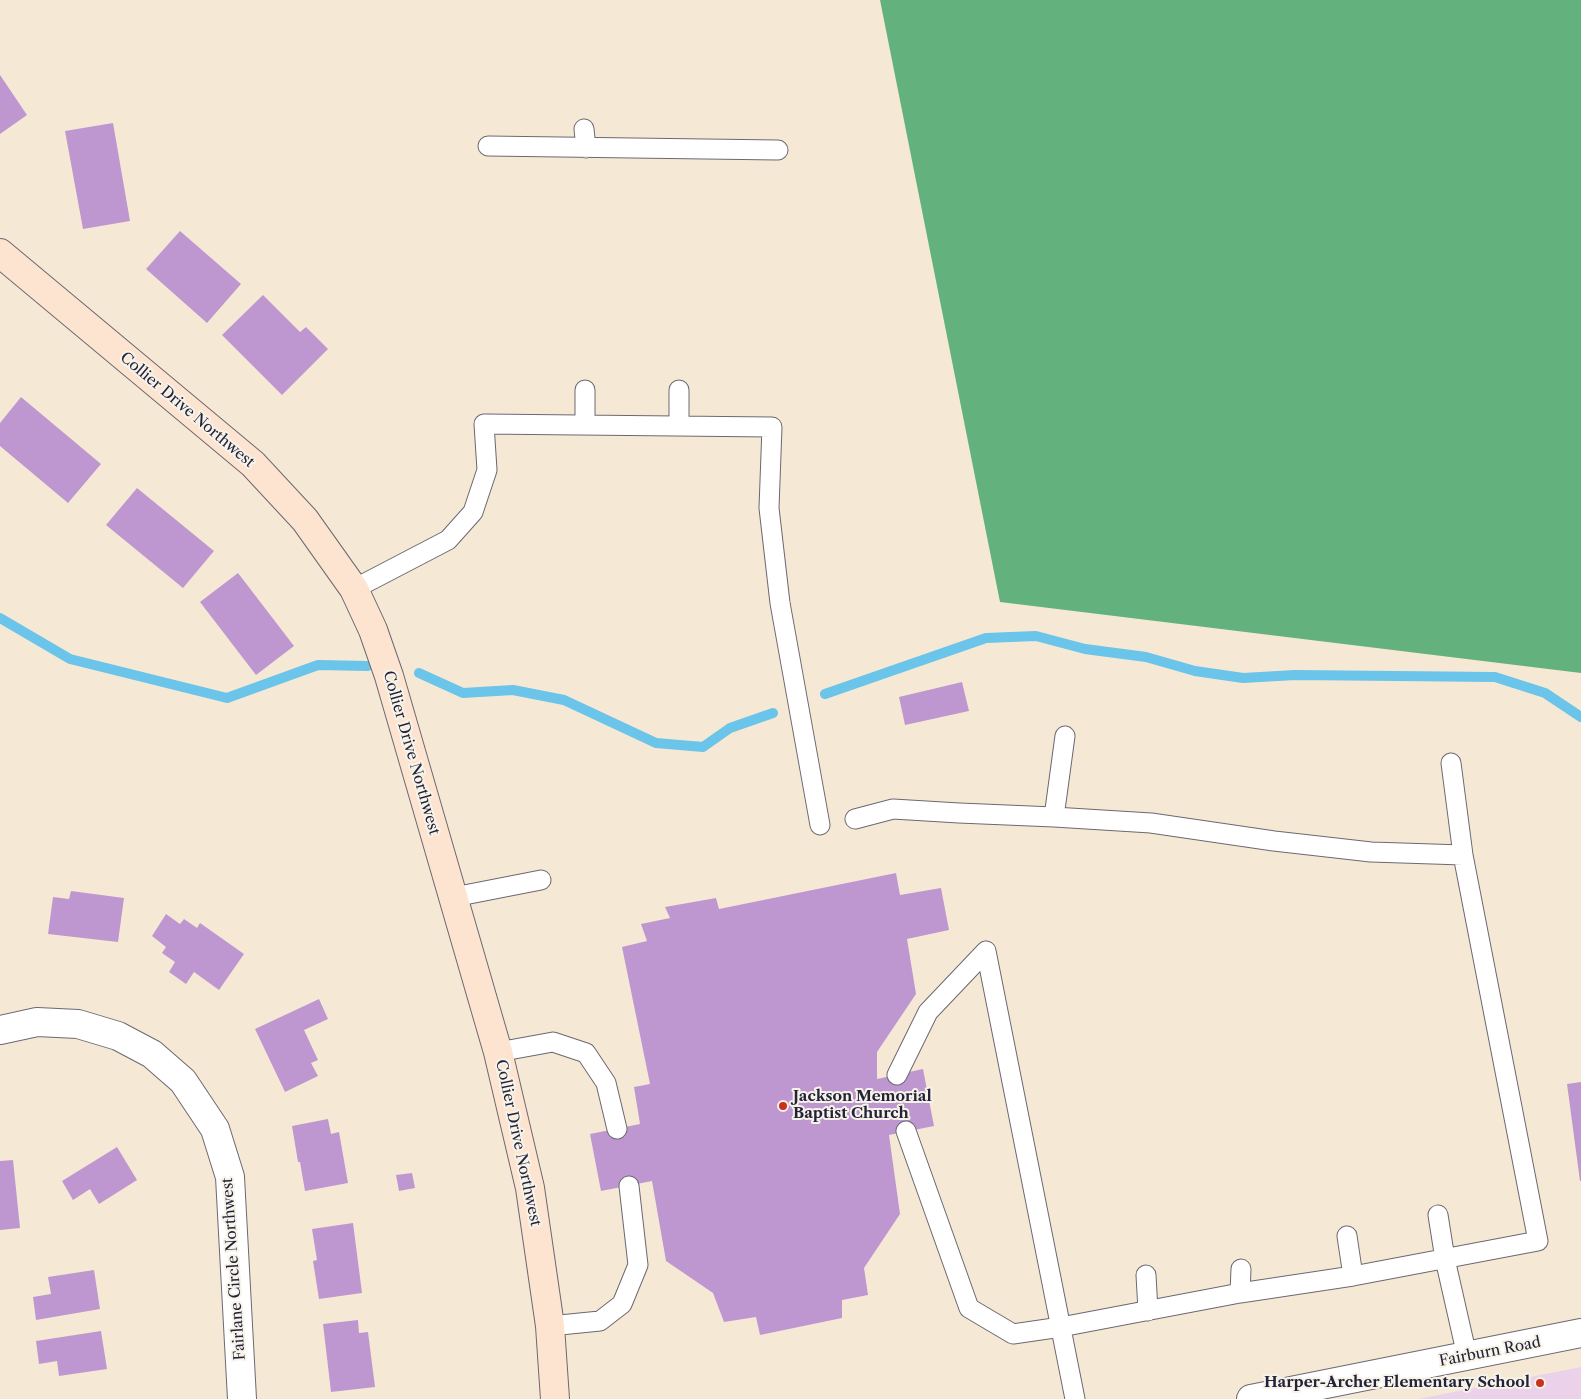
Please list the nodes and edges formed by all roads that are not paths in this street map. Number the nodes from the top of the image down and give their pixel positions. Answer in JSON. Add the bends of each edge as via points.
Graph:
{"nodes":[{"id":1,"x":584,"y":128,"type":"dead end"},
{"id":2,"x":488,"y":146,"type":"dead end"},
{"id":3,"x":586,"y":148,"type":"junction"},
{"id":4,"x":778,"y":150,"type":"dead end"},
{"id":5,"x":0,"y":254,"type":"edge"},
{"id":6,"x":585,"y":390,"type":"dead end"},
{"id":7,"x":679,"y":390,"type":"dead end"},
{"id":8,"x":585,"y":425,"type":"junction"},
{"id":9,"x":679,"y":426,"type":"junction"},
{"id":10,"x":354,"y":589,"type":"junction"},
{"id":11,"x":1065,"y":736,"type":"dead end"},
{"id":12,"x":1452,"y":763,"type":"dead end"},
{"id":13,"x":1054,"y":817,"type":"junction"},
{"id":14,"x":855,"y":819,"type":"dead end"},
{"id":15,"x":820,"y":825,"type":"dead end"},
{"id":16,"x":1463,"y":855,"type":"junction"},
{"id":17,"x":541,"y":880,"type":"dead end"},
{"id":18,"x":454,"y":897,"type":"junction"},
{"id":19,"x":0,"y":1030,"type":"edge"},
{"id":20,"x":498,"y":1052,"type":"junction"},
{"id":21,"x":897,"y":1075,"type":"dead end"},
{"id":22,"x":617,"y":1129,"type":"dead end"},
{"id":23,"x":906,"y":1131,"type":"dead end"},
{"id":24,"x":629,"y":1186,"type":"dead end"},
{"id":25,"x":1438,"y":1215,"type":"dead end"},
{"id":26,"x":1347,"y":1236,"type":"dead end"},
{"id":27,"x":1445,"y":1259,"type":"junction"},
{"id":28,"x":1240,"y":1269,"type":"dead end"},
{"id":29,"x":1146,"y":1275,"type":"dead end"},
{"id":30,"x":1353,"y":1276,"type":"junction"},
{"id":31,"x":1240,"y":1293,"type":"junction"},
{"id":32,"x":1148,"y":1311,"type":"junction"},
{"id":33,"x":550,"y":1326,"type":"junction"},
{"id":34,"x":1061,"y":1327,"type":"junction"},
{"id":35,"x":1581,"y":1333,"type":"edge"},
{"id":36,"x":1467,"y":1356,"type":"junction"},
{"id":37,"x":242,"y":1399,"type":"edge"},
{"id":38,"x":555,"y":1399,"type":"edge"},
{"id":39,"x":1075,"y":1399,"type":"edge"},
{"id":40,"x":1252,"y":1399,"type":"edge"}],
"edges":[{"from":1,"to":3,"type":"lane"},
{"from":2,"to":3,"type":"lane"},
{"from":3,"to":4,"type":"lane"},
{"from":5,"to":10,"type":"main road","name":"Collier Drive Northwest","via":[[253,464],[304,520]]},
{"from":6,"to":8,"type":"lane"},
{"from":7,"to":9,"type":"lane"},
{"from":8,"to":9,"type":"lane"},
{"from":8,"to":10,"type":"lane","via":[[484,424],[487,470],[473,512],[448,540]]},
{"from":9,"to":15,"type":"lane","via":[[772,427],[769,508],[780,603]]},
{"from":10,"to":18,"type":"main road","name":"Collier Drive Northwest","via":[[389,676]]},
{"from":11,"to":13,"type":"lane"},
{"from":12,"to":16,"type":"lane"},
{"from":13,"to":14,"type":"lane","via":[[893,809]]},
{"from":13,"to":16,"type":"lane","via":[[1151,823],[1274,842],[1371,852]]},
{"from":16,"to":27,"type":"lane","via":[[1538,1241]]},
{"from":17,"to":18,"type":"lane"},
{"from":18,"to":20,"type":"main road","name":"Collier Drive Northwest"},
{"from":19,"to":37,"type":"street","name":"Fairlane Circle Northwest","via":[[37,1022],[78,1024],[118,1036],[152,1054],[183,1081],[215,1129],[230,1177]]},
{"from":20,"to":22,"type":"lane","via":[[552,1042],[586,1053],[606,1083]]},
{"from":20,"to":33,"type":"main road","name":"Collier Drive Northwest","via":[[530,1188]]},
{"from":21,"to":34,"type":"lane","via":[[928,1012],[986,951]]},
{"from":23,"to":34,"type":"lane","via":[[969,1308],[1013,1334]]},
{"from":24,"to":33,"type":"lane","via":[[638,1265],[622,1304],[600,1321]]},
{"from":25,"to":27,"type":"lane"},
{"from":26,"to":30,"type":"lane"},
{"from":27,"to":30,"type":"lane"},
{"from":27,"to":36,"type":"lane"},
{"from":28,"to":31,"type":"lane"},
{"from":29,"to":32,"type":"lane"},
{"from":30,"to":31,"type":"lane"},
{"from":31,"to":32,"type":"lane"},
{"from":32,"to":34,"type":"lane"},
{"from":33,"to":38,"type":"main road","name":"Collier Drive Northwest"},
{"from":34,"to":39,"type":"lane"},
{"from":35,"to":36,"type":"street","name":"Fairburn Road"},
{"from":36,"to":40,"type":"street","name":"Fairburn Road"}]}
